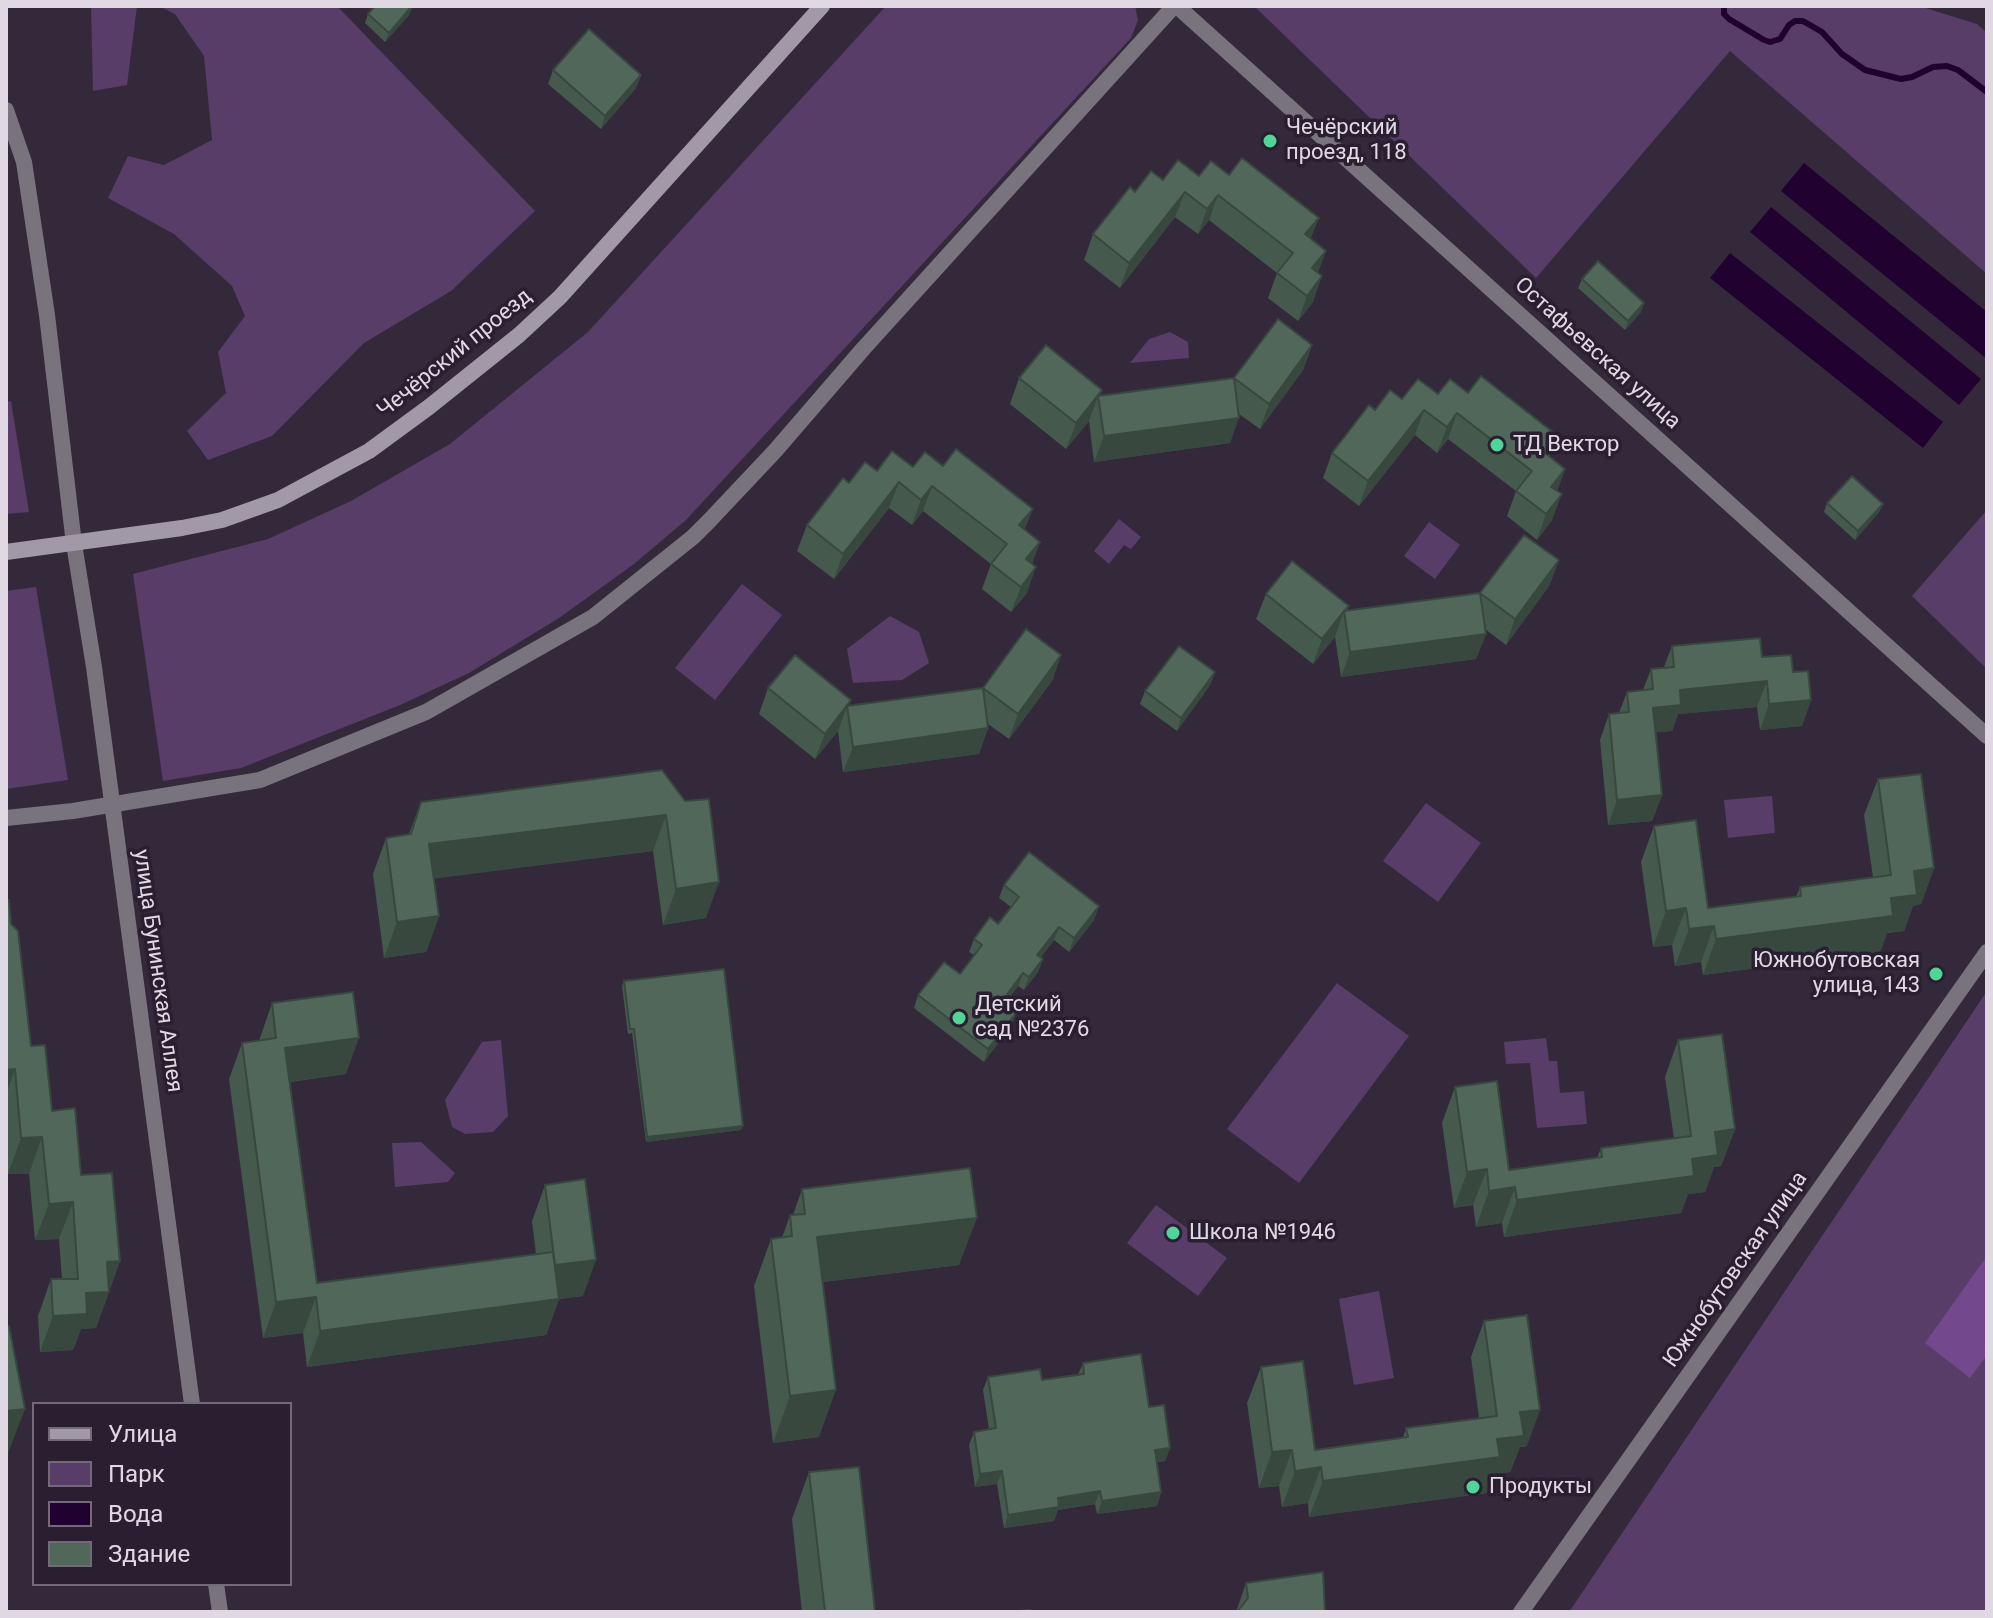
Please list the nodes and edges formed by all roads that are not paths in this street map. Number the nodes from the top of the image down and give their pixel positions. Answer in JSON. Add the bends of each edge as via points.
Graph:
{"nodes":[{"id":1,"x":822,"y":6,"type":"edge"},
{"id":2,"x":1175,"y":6,"type":"edge"},
{"id":3,"x":6,"y":110,"type":"edge"},
{"id":4,"x":74,"y":544,"type":"junction"},
{"id":5,"x":6,"y":552,"type":"edge"},
{"id":6,"x":1987,"y":736,"type":"edge"},
{"id":7,"x":112,"y":804,"type":"junction"},
{"id":8,"x":6,"y":818,"type":"edge"},
{"id":9,"x":1987,"y":952,"type":"edge"},
{"id":10,"x":192,"y":1402,"type":"edge"},
{"id":11,"x":216,"y":1586,"type":"edge"},
{"id":12,"x":220,"y":1612,"type":"edge"},
{"id":13,"x":1521,"y":1612,"type":"edge"}],
"edges":[{"from":1,"to":4,"type":"main road","name":"Чечёрский проезд","via":[[560,297],[369,451],[278,500],[222,520]]},
{"from":2,"to":6,"type":"street","name":"Остафьевская улица"},
{"from":2,"to":7,"type":"street","via":[[719,511],[593,617],[426,712],[260,780]]},
{"from":3,"to":4,"type":"street","name":"улица Бунинская Аллея","via":[[24,162]]},
{"from":4,"to":5,"type":"main road","name":"Чечёрский проезд"},
{"from":4,"to":7,"type":"street","name":"улица Бунинская Аллея"},
{"from":7,"to":8,"type":"street"},
{"from":7,"to":10,"type":"street","name":"улица Бунинская Аллея"},
{"from":9,"to":13,"type":"street","name":"Южнобутовская улица"},
{"from":11,"to":12,"type":"street"}]}
